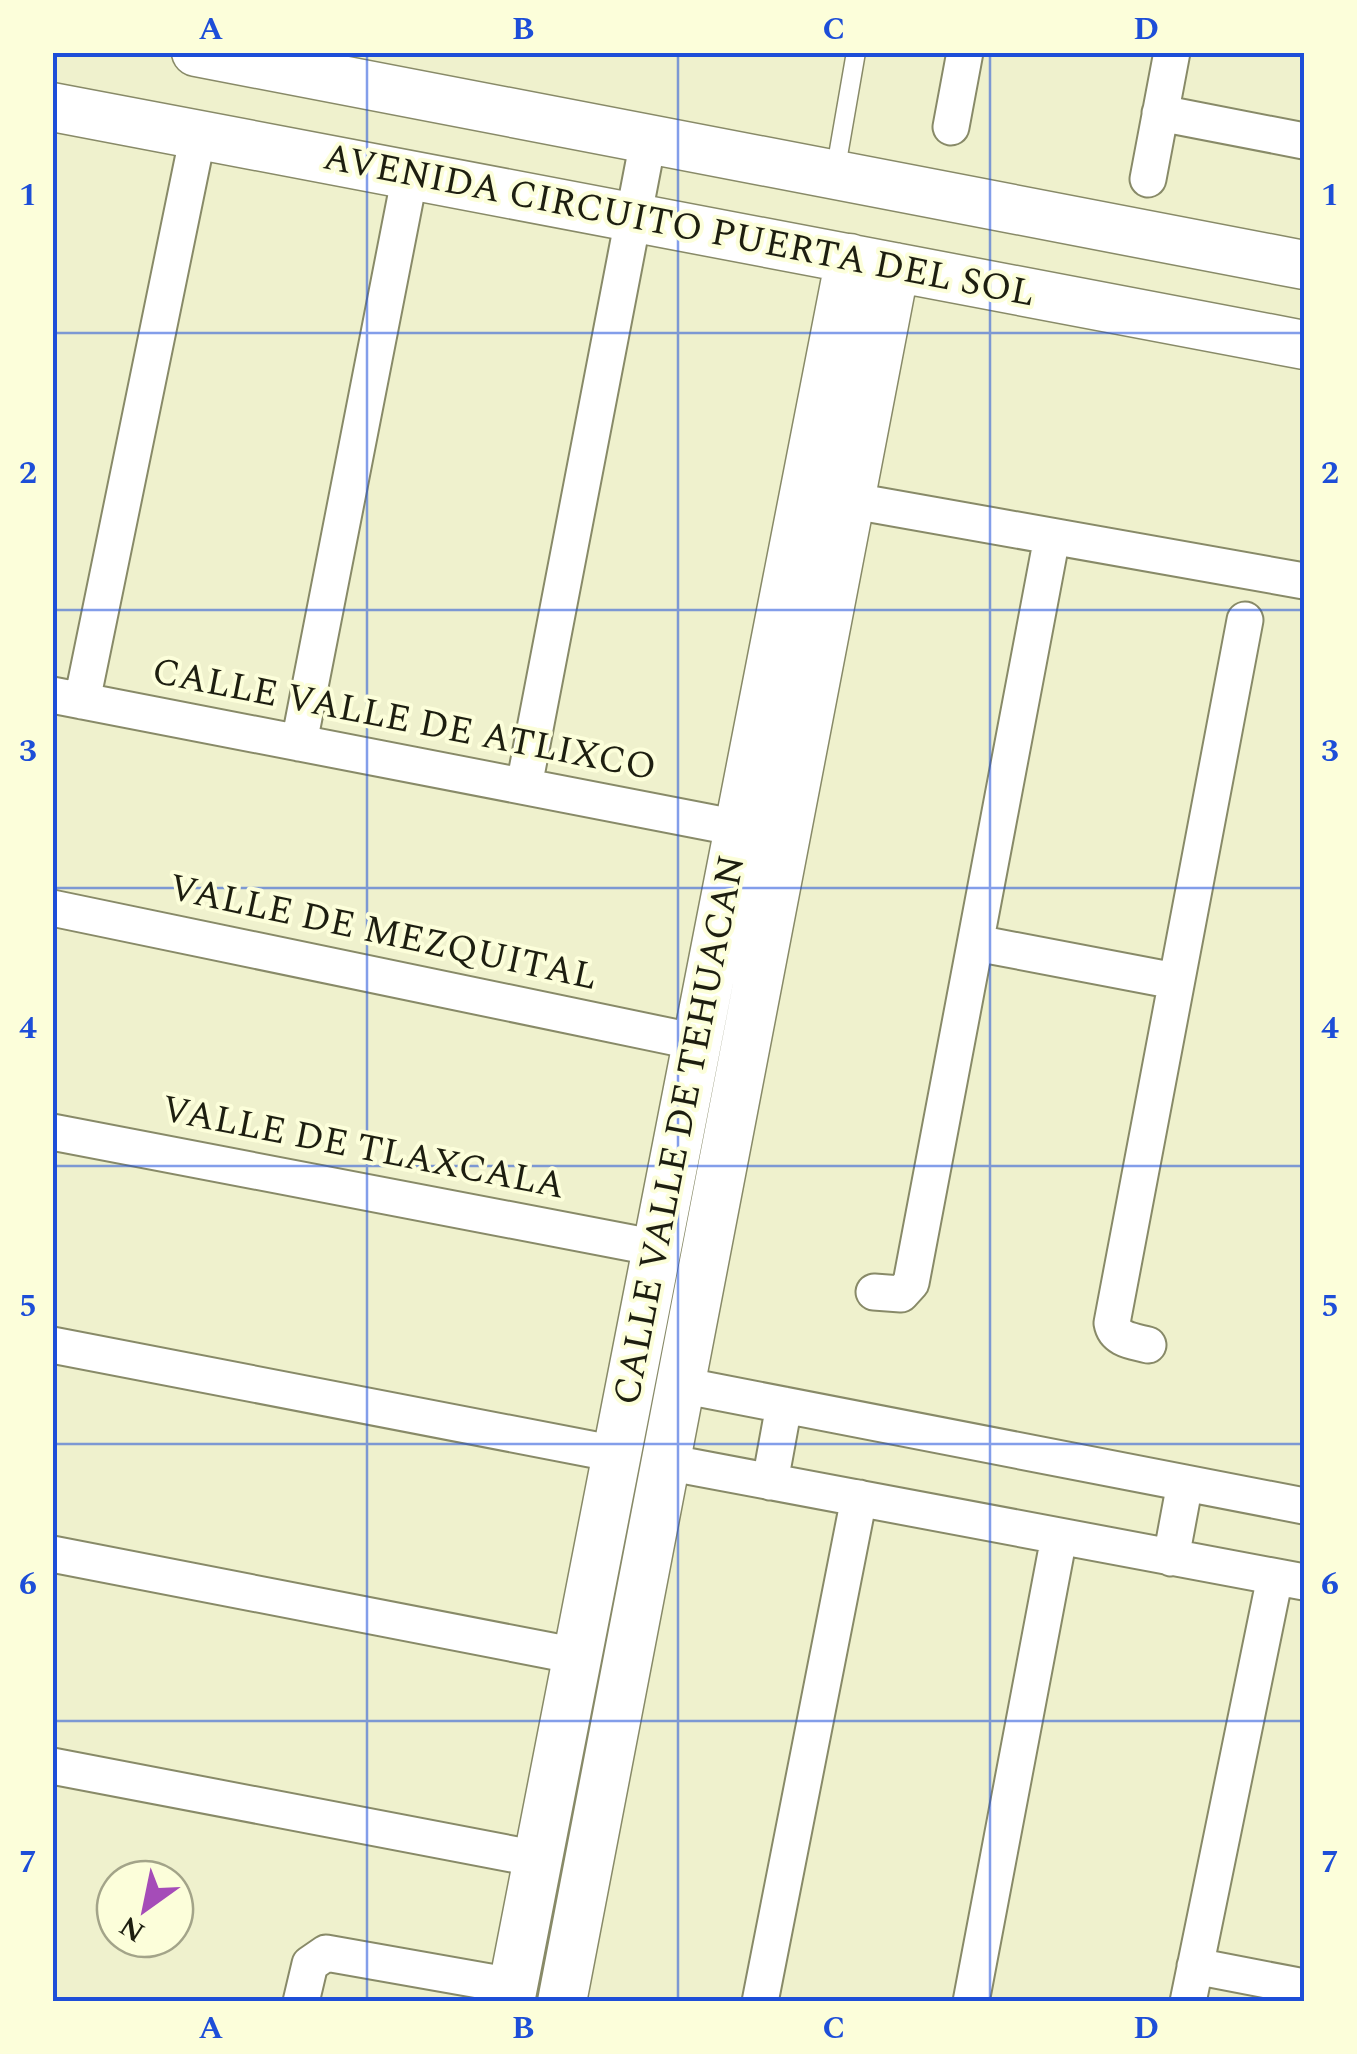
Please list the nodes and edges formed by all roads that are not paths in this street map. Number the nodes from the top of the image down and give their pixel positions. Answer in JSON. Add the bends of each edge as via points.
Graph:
{"nodes":[{"id":1,"x":196,"y":52,"type":"edge"},
{"id":2,"x":856,"y":52,"type":"edge"},
{"id":3,"x":965,"y":52,"type":"edge"},
{"id":4,"x":1172,"y":52,"type":"edge"},
{"id":5,"x":254,"y":58,"type":"edge"},
{"id":6,"x":52,"y":107,"type":"edge"},
{"id":7,"x":1160,"y":112,"type":"junction"},
{"id":8,"x":950,"y":128,"type":"dead end"},
{"id":9,"x":198,"y":135,"type":"junction"},
{"id":10,"x":648,"y":141,"type":"junction"},
{"id":11,"x":1304,"y":141,"type":"edge"},
{"id":12,"x":835,"y":173,"type":"junction"},
{"id":13,"x":410,"y":175,"type":"junction"},
{"id":14,"x":1148,"y":179,"type":"dead end"},
{"id":15,"x":634,"y":217,"type":"junction"},
{"id":16,"x":872,"y":262,"type":"junction"},
{"id":17,"x":1304,"y":265,"type":"edge"},
{"id":18,"x":1304,"y":345,"type":"edge"},
{"id":19,"x":848,"y":500,"type":"junction"},
{"id":20,"x":1052,"y":537,"type":"junction"},
{"id":21,"x":1304,"y":581,"type":"edge"},
{"id":22,"x":1245,"y":620,"type":"dead end"},
{"id":23,"x":67,"y":698,"type":"edge"},
{"id":24,"x":299,"y":743,"type":"junction"},
{"id":25,"x":524,"y":786,"type":"junction"},
{"id":26,"x":738,"y":828,"type":"junction"},
{"id":27,"x":52,"y":908,"type":"edge"},
{"id":28,"x":718,"y":936,"type":"junction"},
{"id":29,"x":976,"y":943,"type":"junction"},
{"id":30,"x":764,"y":946,"type":"junction"},
{"id":31,"x":1174,"y":981,"type":"junction"},
{"id":32,"x":697,"y":1042,"type":"junction"},
{"id":33,"x":52,"y":1132,"type":"edge"},
{"id":34,"x":656,"y":1248,"type":"junction"},
{"id":35,"x":874,"y":1292,"type":"dead end"},
{"id":36,"x":52,"y":1345,"type":"edge"},
{"id":37,"x":1148,"y":1346,"type":"dead end"},
{"id":38,"x":681,"y":1385,"type":"junction"},
{"id":39,"x":784,"y":1405,"type":"junction"},
{"id":40,"x":616,"y":1454,"type":"junction"},
{"id":41,"x":666,"y":1462,"type":"junction"},
{"id":42,"x":770,"y":1482,"type":"junction"},
{"id":43,"x":1185,"y":1483,"type":"junction"},
{"id":44,"x":859,"y":1498,"type":"junction"},
{"id":45,"x":1304,"y":1506,"type":"edge"},
{"id":46,"x":1059,"y":1537,"type":"junction"},
{"id":47,"x":52,"y":1554,"type":"edge"},
{"id":48,"x":1171,"y":1558,"type":"junction"},
{"id":49,"x":1290,"y":1580,"type":"edge"},
{"id":50,"x":578,"y":1656,"type":"junction"},
{"id":51,"x":52,"y":1766,"type":"edge"},
{"id":52,"x":538,"y":1859,"type":"junction"},
{"id":53,"x":1195,"y":1966,"type":"junction"},
{"id":54,"x":1304,"y":1987,"type":"edge"},
{"id":55,"x":512,"y":1994,"type":"edge"},
{"id":56,"x":301,"y":2002,"type":"edge"},
{"id":57,"x":562,"y":2002,"type":"edge"},
{"id":58,"x":760,"y":2002,"type":"edge"},
{"id":59,"x":971,"y":2002,"type":"edge"},
{"id":60,"x":1188,"y":2002,"type":"edge"}],
"edges":[{"from":1,"to":5,"type":"street","name":"AVENIDA CIRCUITO PUERTA DEL SOL"},
{"from":2,"to":12,"type":"lane"},
{"from":3,"to":8,"type":"street"},
{"from":4,"to":7,"type":"street"},
{"from":5,"to":10,"type":"street","name":"AVENIDA CIRCUITO PUERTA DEL SOL"},
{"from":6,"to":9,"type":"street","name":"AVENIDA CIRCUITO PUERTA DEL SOL"},
{"from":7,"to":11,"type":"street"},
{"from":7,"to":14,"type":"street"},
{"from":9,"to":13,"type":"street","name":"AVENIDA CIRCUITO PUERTA DEL SOL"},
{"from":9,"to":23,"type":"street"},
{"from":10,"to":12,"type":"street","name":"AVENIDA CIRCUITO PUERTA DEL SOL"},
{"from":10,"to":15,"type":"street"},
{"from":12,"to":17,"type":"street","name":"AVENIDA CIRCUITO PUERTA DEL SOL"},
{"from":13,"to":15,"type":"street","name":"AVENIDA CIRCUITO PUERTA DEL SOL"},
{"from":13,"to":24,"type":"street"},
{"from":15,"to":16,"type":"street","name":"AVENIDA CIRCUITO PUERTA DEL SOL"},
{"from":15,"to":25,"type":"street"},
{"from":16,"to":18,"type":"street","name":"AVENIDA CIRCUITO PUERTA DEL SOL"},
{"from":16,"to":19,"type":"street","name":"CALLE VALLE DE TEHUACAN"},
{"from":16,"to":26,"type":"street","name":"CALLE VALLE DE TEHUACAN"},
{"from":19,"to":20,"type":"street"},
{"from":19,"to":30,"type":"street","name":"CALLE VALLE DE TEHUACAN"},
{"from":20,"to":21,"type":"street"},
{"from":20,"to":29,"type":"street"},
{"from":22,"to":31,"type":"street"},
{"from":23,"to":24,"type":"street","name":"CALLE VALLE DE ATLIXCO"},
{"from":24,"to":25,"type":"street","name":"CALLE VALLE DE ATLIXCO"},
{"from":25,"to":26,"type":"street","name":"CALLE VALLE DE ATLIXCO"},
{"from":26,"to":28,"type":"street","name":"CALLE VALLE DE TEHUACAN"},
{"from":27,"to":32,"type":"street","name":"VALLE DE MEZQUITAL"},
{"from":28,"to":30,"type":"street"},
{"from":28,"to":32,"type":"street","name":"CALLE VALLE DE TEHUACAN"},
{"from":29,"to":31,"type":"street"},
{"from":29,"to":35,"type":"street","via":[[911,1283],[901,1294]]},
{"from":30,"to":38,"type":"street","name":"CALLE VALLE DE TEHUACAN"},
{"from":31,"to":37,"type":"street","via":[[1112,1323],[1120,1337]]},
{"from":32,"to":34,"type":"street","name":"CALLE VALLE DE TEHUACAN"},
{"from":33,"to":34,"type":"street","name":"VALLE DE TLAXCALA"},
{"from":34,"to":40,"type":"street","name":"CALLE VALLE DE TEHUACAN"},
{"from":36,"to":40,"type":"street"},
{"from":38,"to":39,"type":"street"},
{"from":38,"to":41,"type":"street","name":"CALLE VALLE DE TEHUACAN"},
{"from":39,"to":42,"type":"street"},
{"from":39,"to":43,"type":"street"},
{"from":40,"to":50,"type":"street","name":"CALLE VALLE DE TEHUACAN"},
{"from":41,"to":42,"type":"street"},
{"from":41,"to":57,"type":"street","name":"CALLE VALLE DE TEHUACAN"},
{"from":42,"to":44,"type":"street"},
{"from":43,"to":45,"type":"street"},
{"from":43,"to":48,"type":"street"},
{"from":44,"to":46,"type":"street"},
{"from":44,"to":58,"type":"street"},
{"from":46,"to":48,"type":"street"},
{"from":46,"to":59,"type":"street"},
{"from":47,"to":50,"type":"street"},
{"from":48,"to":49,"type":"street"},
{"from":49,"to":53,"type":"street"},
{"from":50,"to":52,"type":"street","name":"CALLE VALLE DE TEHUACAN"},
{"from":51,"to":52,"type":"street"},
{"from":52,"to":55,"type":"street","name":"CALLE VALLE DE TEHUACAN"},
{"from":53,"to":54,"type":"street"},
{"from":53,"to":60,"type":"street"},
{"from":55,"to":56,"type":"street","via":[[444,1972],[326,1953],[310,1964]]}]}
